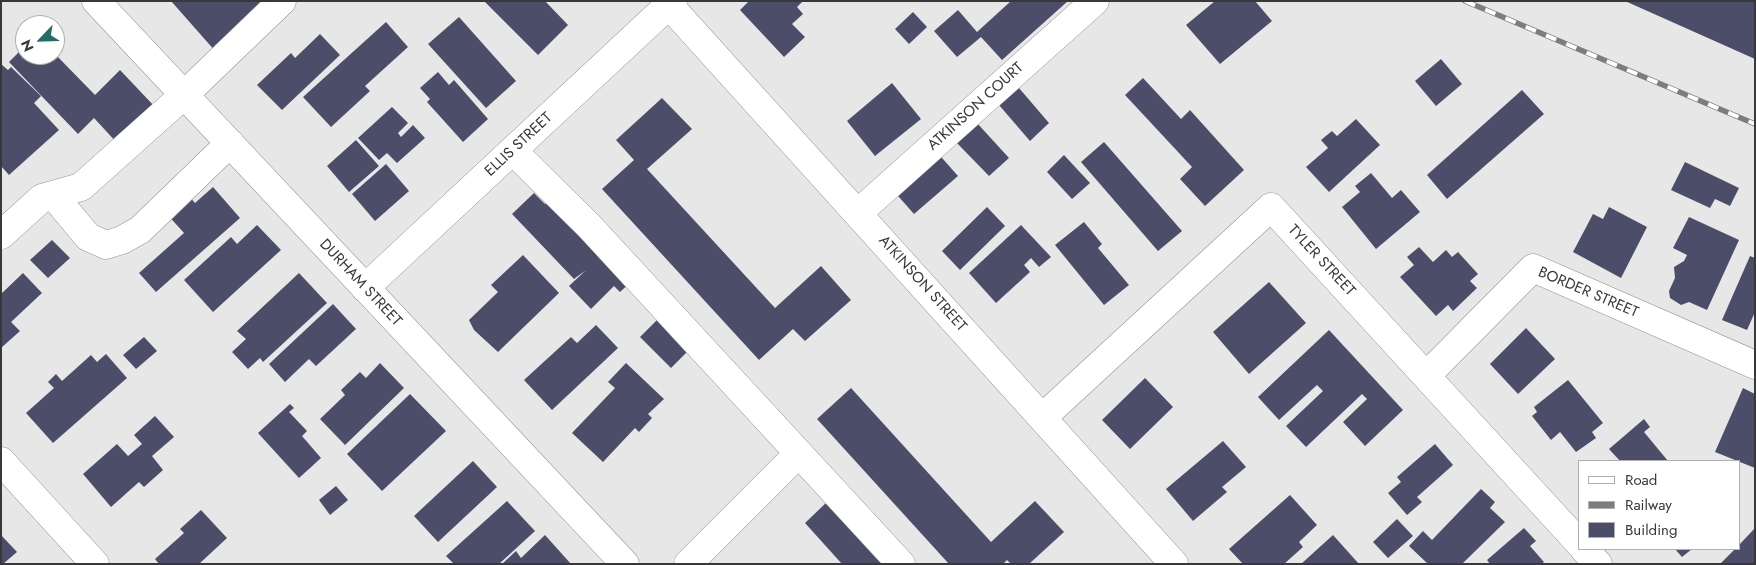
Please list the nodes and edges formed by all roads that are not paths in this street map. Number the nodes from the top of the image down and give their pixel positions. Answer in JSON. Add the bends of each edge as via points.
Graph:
{"nodes":[{"id":1,"x":96,"y":1,"type":"edge"},
{"id":2,"x":282,"y":1,"type":"edge"},
{"id":3,"x":1095,"y":1,"type":"edge"},
{"id":4,"x":671,"y":3,"type":"edge"},
{"id":5,"x":184,"y":95,"type":"junction"},
{"id":6,"x":230,"y":143,"type":"junction"},
{"id":7,"x":513,"y":151,"type":"junction"},
{"id":8,"x":53,"y":196,"type":"junction"},
{"id":9,"x":858,"y":212,"type":"junction"},
{"id":10,"x":1,"y":235,"type":"edge"},
{"id":11,"x":365,"y":288,"type":"junction"},
{"id":12,"x":1755,"y":365,"type":"edge"},
{"id":13,"x":1426,"y":376,"type":"junction"},
{"id":14,"x":1043,"y":417,"type":"junction"},
{"id":15,"x":798,"y":454,"type":"junction"},
{"id":16,"x":1,"y":461,"type":"edge"},
{"id":17,"x":1578,"y":542,"type":"edge"},
{"id":18,"x":1585,"y":550,"type":"edge"},
{"id":19,"x":95,"y":564,"type":"edge"},
{"id":20,"x":625,"y":564,"type":"edge"},
{"id":21,"x":688,"y":564,"type":"edge"},
{"id":22,"x":901,"y":564,"type":"edge"},
{"id":23,"x":1174,"y":564,"type":"edge"},
{"id":24,"x":1598,"y":564,"type":"edge"}],
"edges":[{"from":1,"to":5,"type":"street","name":"DURHAM STREET"},
{"from":2,"to":5,"type":"street"},
{"from":3,"to":9,"type":"street","name":"ATKINSON COURT"},
{"from":4,"to":7,"type":"street","name":"ELLIS STREET"},
{"from":4,"to":9,"type":"street","name":"ATKINSON STREET"},
{"from":5,"to":6,"type":"street","name":"DURHAM STREET"},
{"from":5,"to":8,"type":"street","via":[[81,187]]},
{"from":6,"to":8,"type":"street","via":[[140,230],[106,245],[88,237]]},
{"from":6,"to":11,"type":"street","name":"DURHAM STREET"},
{"from":7,"to":11,"type":"street","name":"ELLIS STREET"},
{"from":7,"to":15,"type":"street","via":[[589,226]]},
{"from":8,"to":10,"type":"street","via":[[42,198]]},
{"from":9,"to":14,"type":"street","name":"ATKINSON STREET"},
{"from":11,"to":20,"type":"street","name":"DURHAM STREET"},
{"from":12,"to":13,"type":"street","name":"BORDER STREET","via":[[1532,268]]},
{"from":13,"to":14,"type":"street","name":"TYLER STREET","via":[[1271,207]]},
{"from":13,"to":17,"type":"street","name":"TYLER STREET"},
{"from":14,"to":23,"type":"street","name":"ATKINSON STREET"},
{"from":15,"to":21,"type":"street"},
{"from":15,"to":22,"type":"street"},
{"from":16,"to":19,"type":"street"},
{"from":18,"to":24,"type":"street"}]}
